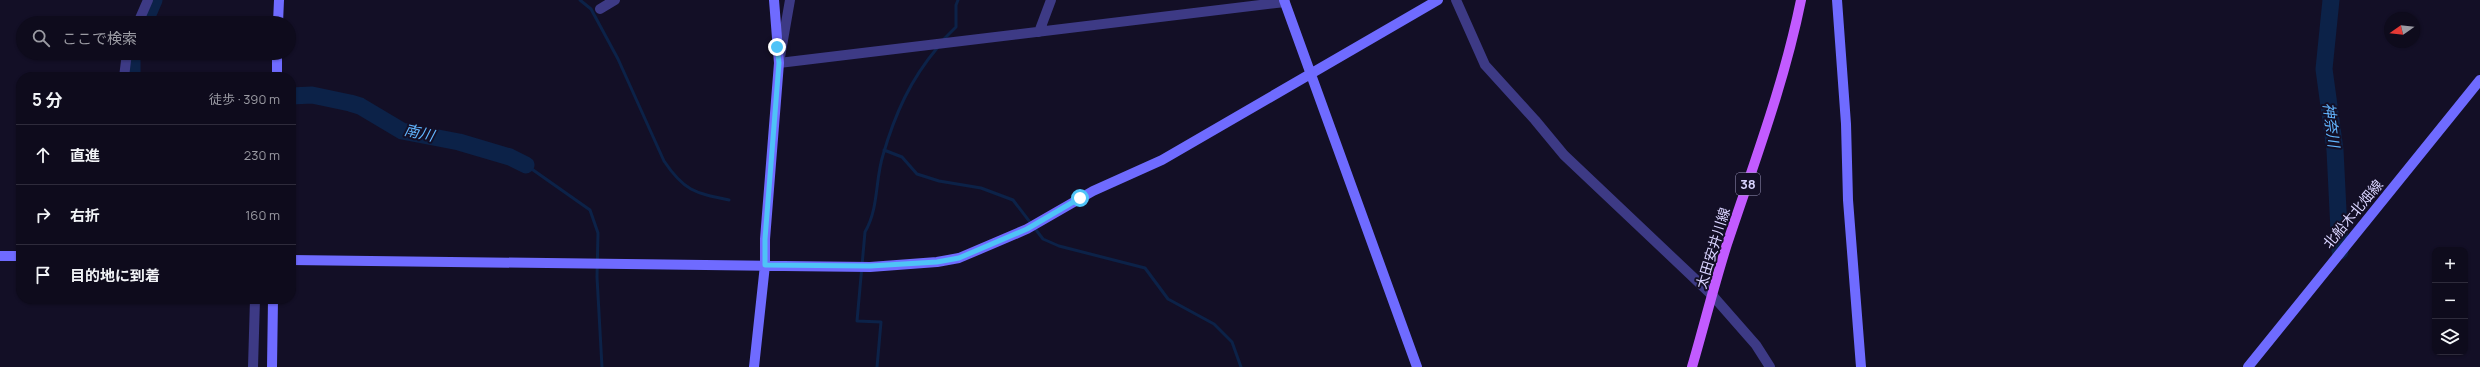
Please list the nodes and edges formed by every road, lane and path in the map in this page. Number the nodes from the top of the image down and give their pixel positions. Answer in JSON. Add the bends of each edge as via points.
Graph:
{"nodes":[{"id":1,"x":148,"y":0,"type":"edge"},
{"id":2,"x":279,"y":0,"type":"edge"},
{"id":3,"x":615,"y":0,"type":"edge"},
{"id":4,"x":774,"y":0,"type":"edge"},
{"id":5,"x":790,"y":0,"type":"edge"},
{"id":6,"x":1052,"y":0,"type":"edge"},
{"id":7,"x":1438,"y":0,"type":"edge"},
{"id":8,"x":1456,"y":0,"type":"edge"},
{"id":9,"x":1801,"y":0,"type":"edge"},
{"id":10,"x":1836,"y":0,"type":"edge"},
{"id":11,"x":1284,"y":1,"type":"edge"},
{"id":12,"x":600,"y":9,"type":"dead end"},
{"id":13,"x":141,"y":16,"type":"edge"},
{"id":14,"x":278,"y":16,"type":"edge"},
{"id":15,"x":1039,"y":32,"type":"junction"},
{"id":16,"x":126,"y":60,"type":"edge"},
{"id":17,"x":277,"y":60,"type":"edge"},
{"id":18,"x":779,"y":63,"type":"junction"},
{"id":19,"x":125,"y":72,"type":"edge"},
{"id":20,"x":277,"y":72,"type":"edge"},
{"id":21,"x":1310,"y":75,"type":"junction"},
{"id":22,"x":2480,"y":80,"type":"edge"},
{"id":23,"x":0,"y":256,"type":"edge"},
{"id":24,"x":16,"y":256,"type":"edge"},
{"id":25,"x":296,"y":260,"type":"edge"},
{"id":26,"x":765,"y":265,"type":"junction"},
{"id":27,"x":1713,"y":296,"type":"junction"},
{"id":28,"x":255,"y":304,"type":"edge"},
{"id":29,"x":273,"y":304,"type":"edge"},
{"id":30,"x":253,"y":367,"type":"edge"},
{"id":31,"x":272,"y":367,"type":"edge"},
{"id":32,"x":754,"y":367,"type":"edge"},
{"id":33,"x":1417,"y":367,"type":"edge"},
{"id":34,"x":1692,"y":367,"type":"edge"},
{"id":35,"x":1770,"y":367,"type":"edge"},
{"id":36,"x":1861,"y":367,"type":"edge"},
{"id":37,"x":2248,"y":367,"type":"edge"}],
"edges":[{"from":1,"to":13,"type":"street"},
{"from":2,"to":14,"type":"street"},
{"from":3,"to":12,"type":"street"},
{"from":4,"to":18,"type":"street"},
{"from":5,"to":18,"type":"street"},
{"from":6,"to":15,"type":"street"},
{"from":7,"to":21,"type":"street"},
{"from":8,"to":27,"type":"street","via":[[1485,65],[1564,155]]},
{"from":9,"to":27,"type":"main road","name":"太田安井川線","number":"38","via":[[1791,50],[1773,113],[1727,246]]},
{"from":10,"to":36,"type":"street"},
{"from":11,"to":15,"type":"street"},
{"from":11,"to":21,"type":"street"},
{"from":15,"to":18,"type":"street"},
{"from":16,"to":19,"type":"street"},
{"from":17,"to":20,"type":"street"},
{"from":18,"to":26,"type":"street"},
{"from":21,"to":26,"type":"street","via":[[1162,160],[1093,191],[1027,229],[981,250],[937,262],[868,266]]},
{"from":21,"to":33,"type":"street"},
{"from":22,"to":37,"type":"street","name":"北船木北畑線"},
{"from":23,"to":24,"type":"street"},
{"from":25,"to":26,"type":"street"},
{"from":26,"to":32,"type":"street"},
{"from":27,"to":34,"type":"main road","name":"太田安井川線","number":"38"},
{"from":27,"to":35,"type":"street","via":[[1756,345]]},
{"from":28,"to":30,"type":"street"},
{"from":29,"to":31,"type":"street"}]}
